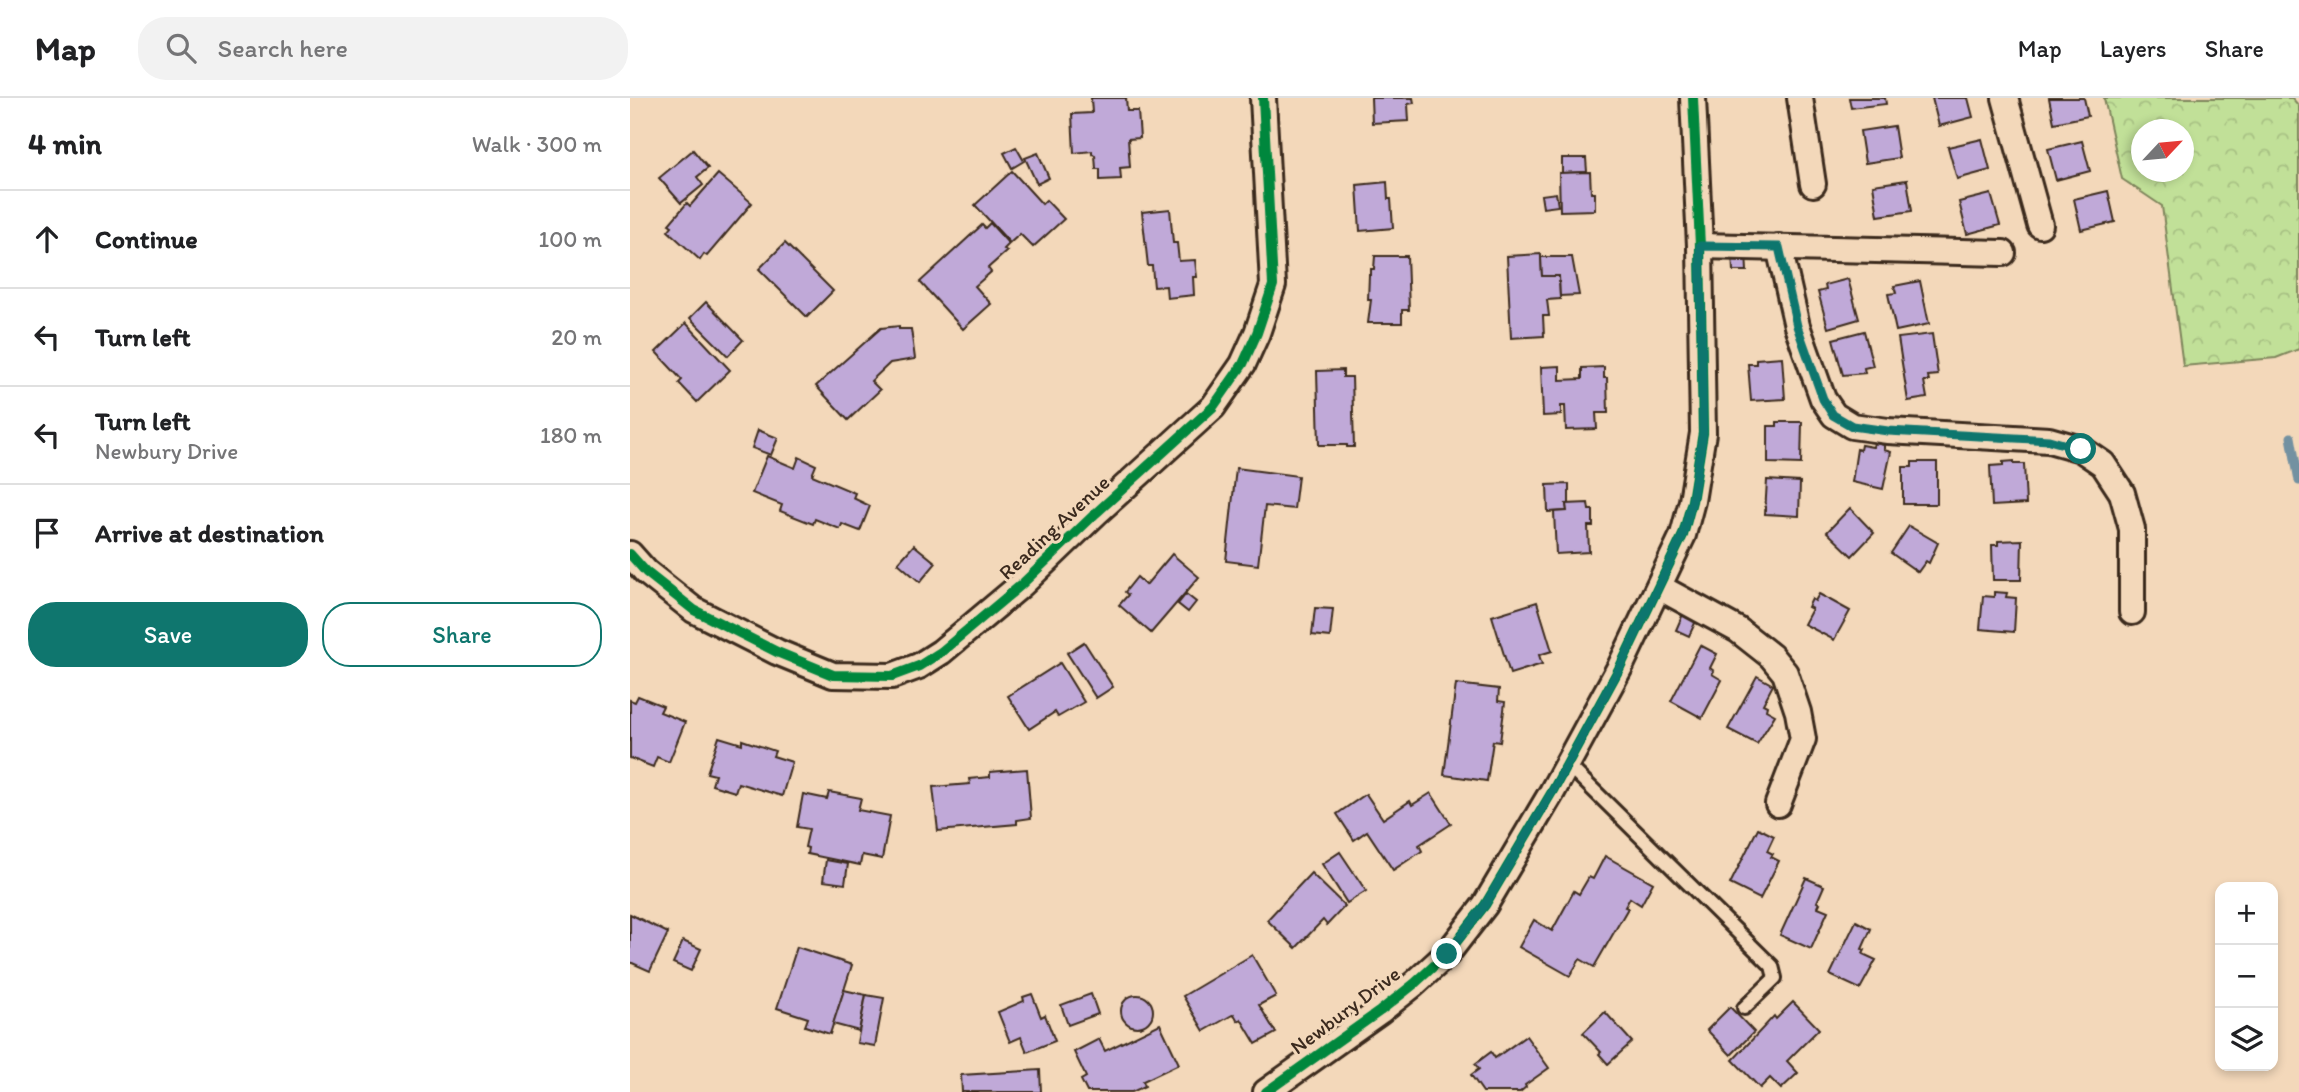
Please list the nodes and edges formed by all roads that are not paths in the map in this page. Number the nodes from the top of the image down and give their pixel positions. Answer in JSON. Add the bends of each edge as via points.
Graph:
{"nodes":[{"id":1,"x":1263,"y":98,"type":"edge"},
{"id":2,"x":1693,"y":98,"type":"edge"},
{"id":3,"x":1800,"y":98,"type":"edge"},
{"id":4,"x":2004,"y":98,"type":"edge"},
{"id":5,"x":1813,"y":184,"type":"dead end"},
{"id":6,"x":2040,"y":225,"type":"dead end"},
{"id":7,"x":1700,"y":246,"type":"junction"},
{"id":8,"x":1779,"y":247,"type":"junction"},
{"id":9,"x":2003,"y":253,"type":"dead end"},
{"id":10,"x":630,"y":554,"type":"edge"},
{"id":11,"x":1659,"y":587,"type":"junction"},
{"id":12,"x":2132,"y":612,"type":"dead end"},
{"id":13,"x":1567,"y":764,"type":"junction"},
{"id":14,"x":1778,"y":804,"type":"dead end"},
{"id":15,"x":1744,"y":1008,"type":"dead end"},
{"id":16,"x":1266,"y":1092,"type":"edge"}],
"edges":[{"from":1,"to":10,"type":"street","name":"Reading Avenue","via":[[1273,285],[1243,364],[1213,407],[1021,585],[941,652],[892,676],[833,675],[694,610],[653,579]]},
{"from":2,"to":7,"type":"street","name":"Newbury Drive"},
{"from":3,"to":5,"type":"street"},
{"from":4,"to":6,"type":"street"},
{"from":7,"to":8,"type":"street"},
{"from":7,"to":11,"type":"street","name":"Newbury Drive","via":[[1703,433],[1683,535]]},
{"from":8,"to":9,"type":"street"},
{"from":8,"to":12,"type":"street","via":[[1797,326],[1833,415],[1852,426],[1888,431],[2049,440],[2081,449],[2103,464],[2122,493],[2132,528]]},
{"from":11,"to":13,"type":"street","name":"Newbury Drive"},
{"from":11,"to":14,"type":"street","via":[[1738,630],[1785,673],[1802,739]]},
{"from":13,"to":15,"type":"lane","via":[[1773,966],[1775,978]]},
{"from":13,"to":16,"type":"street","name":"Newbury Drive","via":[[1485,905],[1447,954],[1380,1011]]}]}
